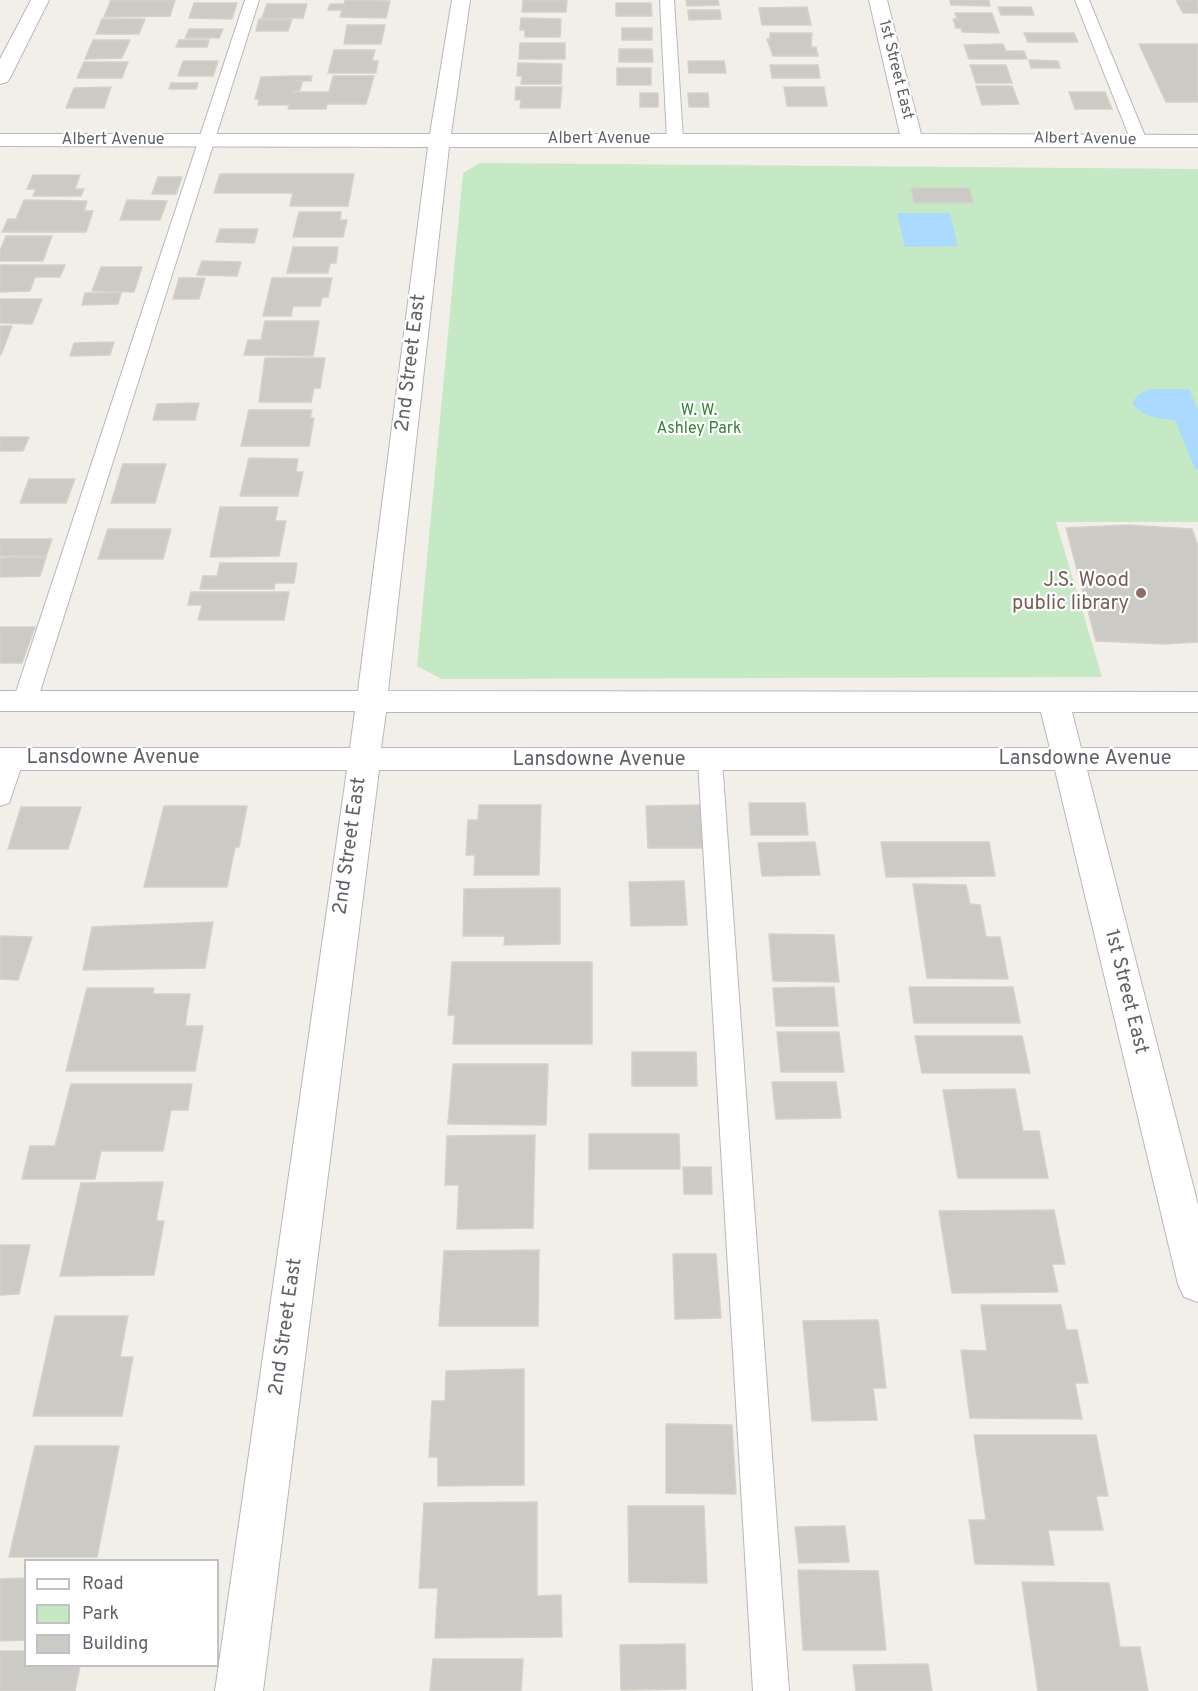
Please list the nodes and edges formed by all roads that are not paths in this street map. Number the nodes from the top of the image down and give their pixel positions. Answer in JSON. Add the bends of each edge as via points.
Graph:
{"nodes":[{"id":1,"x":40,"y":0,"type":"edge"},
{"id":2,"x":252,"y":0,"type":"edge"},
{"id":3,"x":460,"y":0,"type":"edge"},
{"id":4,"x":667,"y":0,"type":"edge"},
{"id":5,"x":878,"y":0,"type":"edge"},
{"id":6,"x":1082,"y":0,"type":"edge"},
{"id":7,"x":0,"y":78,"type":"edge"},
{"id":8,"x":675,"y":139,"type":"junction"},
{"id":9,"x":912,"y":139,"type":"junction"},
{"id":10,"x":0,"y":140,"type":"edge"},
{"id":11,"x":440,"y":140,"type":"junction"},
{"id":12,"x":207,"y":141,"type":"junction"},
{"id":13,"x":1139,"y":141,"type":"junction"},
{"id":14,"x":1198,"y":141,"type":"edge"},
{"id":15,"x":12,"y":701,"type":"edge"},
{"id":16,"x":372,"y":701,"type":"junction"},
{"id":17,"x":1054,"y":701,"type":"junction"},
{"id":18,"x":1198,"y":702,"type":"edge"},
{"id":19,"x":6,"y":759,"type":"edge"},
{"id":20,"x":362,"y":759,"type":"junction"},
{"id":21,"x":1198,"y":759,"type":"edge"},
{"id":22,"x":1067,"y":760,"type":"junction"},
{"id":23,"x":710,"y":761,"type":"junction"},
{"id":24,"x":0,"y":797,"type":"edge"},
{"id":25,"x":1198,"y":1284,"type":"edge"},
{"id":26,"x":239,"y":1691,"type":"edge"},
{"id":27,"x":771,"y":1691,"type":"edge"}],
"edges":[{"from":1,"to":7,"type":"street"},
{"from":2,"to":12,"type":"lane"},
{"from":3,"to":11,"type":"street","name":"2nd Street East"},
{"from":4,"to":8,"type":"lane"},
{"from":5,"to":9,"type":"street","name":"1st Street East"},
{"from":6,"to":13,"type":"lane"},
{"from":8,"to":9,"type":"street","name":"Albert Avenue"},
{"from":8,"to":11,"type":"street","name":"Albert Avenue"},
{"from":9,"to":13,"type":"street","name":"Albert Avenue"},
{"from":10,"to":12,"type":"street","name":"Albert Avenue"},
{"from":11,"to":12,"type":"street","name":"Albert Avenue"},
{"from":11,"to":16,"type":"street","name":"2nd Street East"},
{"from":12,"to":15,"type":"lane"},
{"from":13,"to":14,"type":"street","name":"Albert Avenue"},
{"from":15,"to":16,"type":"street"},
{"from":16,"to":17,"type":"street"},
{"from":16,"to":20,"type":"street","name":"2nd Street East"},
{"from":17,"to":18,"type":"street"},
{"from":17,"to":22,"type":"street","name":"1st Street East"},
{"from":19,"to":20,"type":"street","name":"Lansdowne Avenue"},
{"from":19,"to":24,"type":"lane"},
{"from":20,"to":23,"type":"street","name":"Lansdowne Avenue"},
{"from":20,"to":26,"type":"street","name":"2nd Street East"},
{"from":21,"to":22,"type":"street","name":"Lansdowne Avenue"},
{"from":22,"to":23,"type":"street","name":"Lansdowne Avenue"},
{"from":22,"to":25,"type":"street","name":"1st Street East"},
{"from":23,"to":27,"type":"lane"}]}
